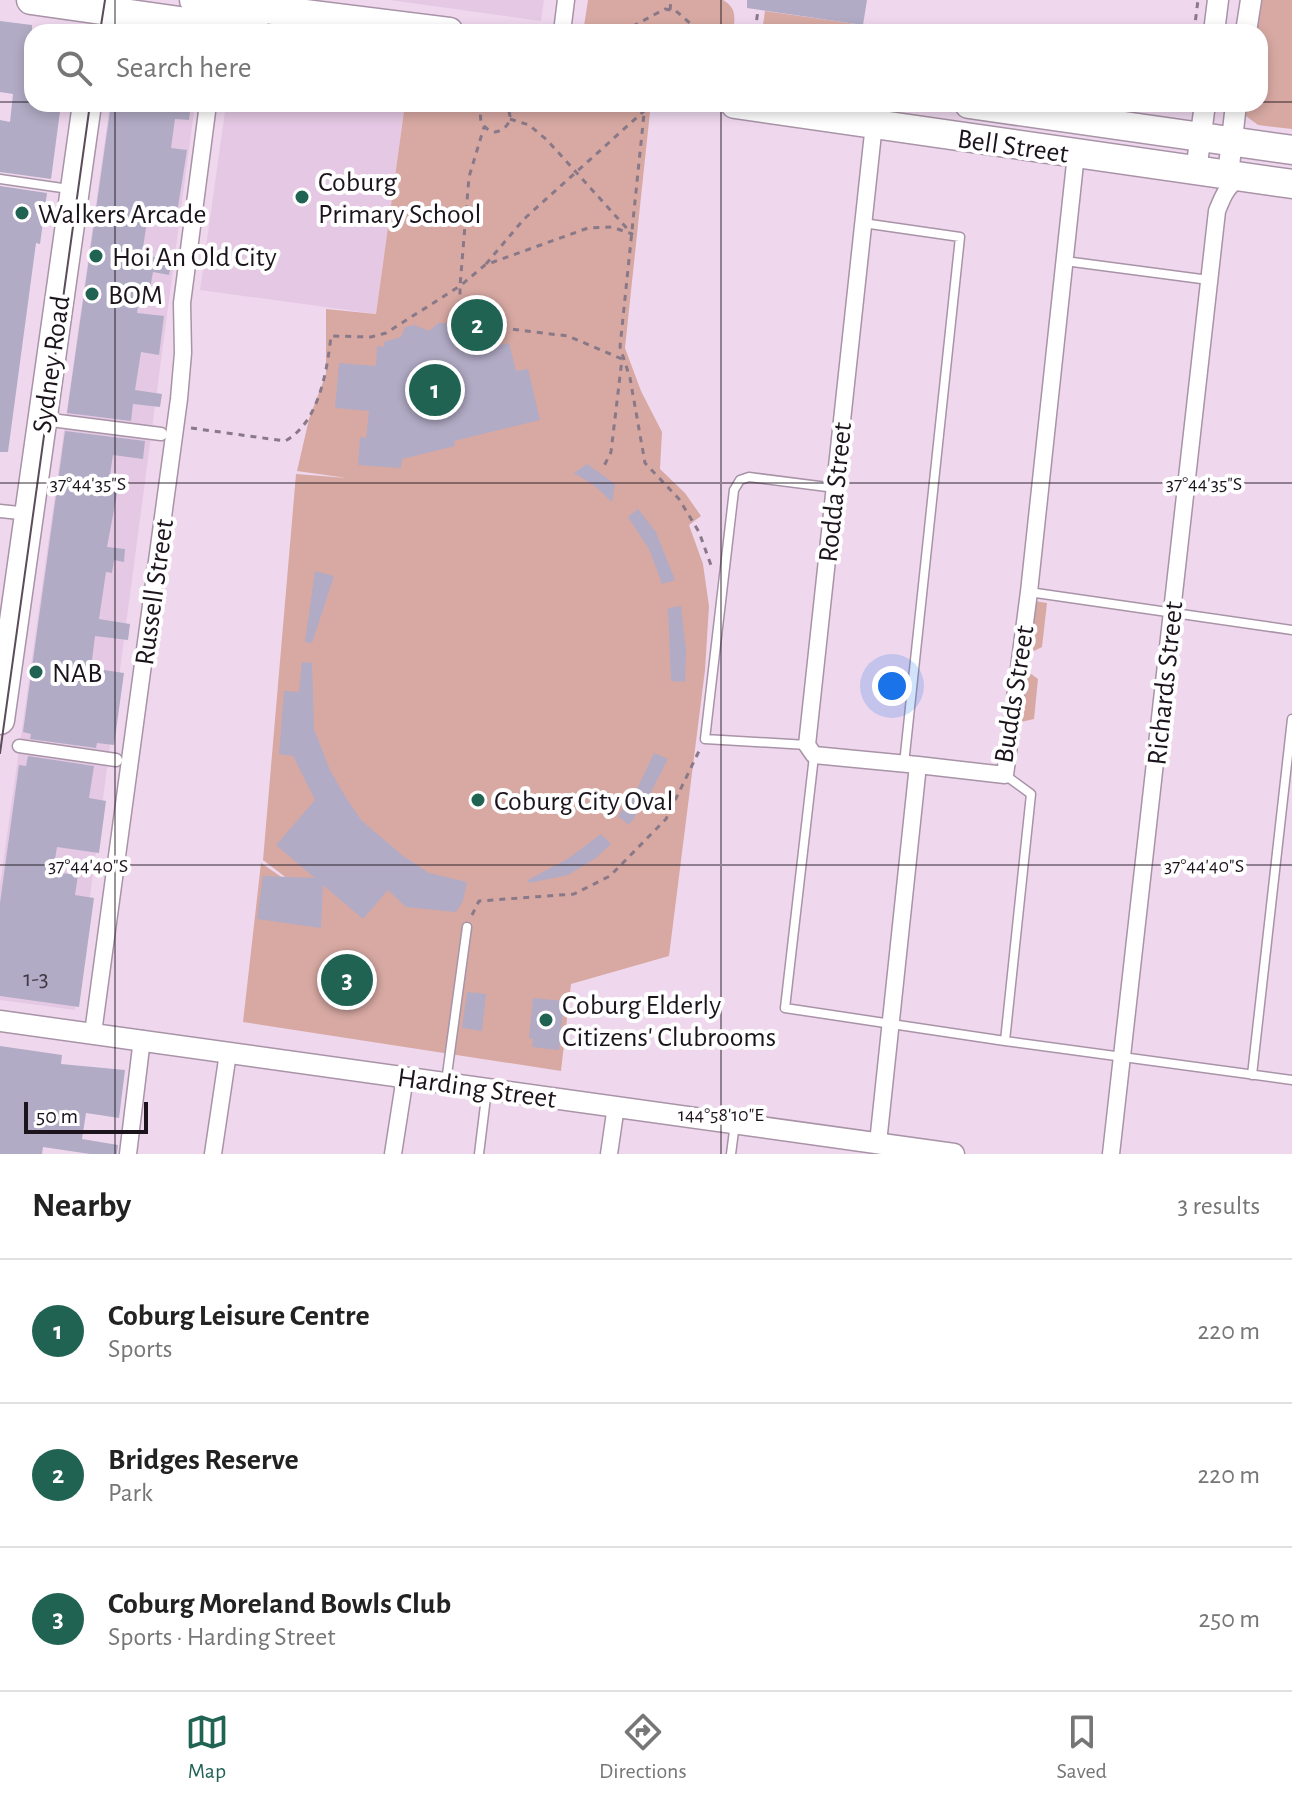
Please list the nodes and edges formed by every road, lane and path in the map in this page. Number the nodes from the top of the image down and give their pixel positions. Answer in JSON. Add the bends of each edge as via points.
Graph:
{"nodes":[{"id":1,"x":32,"y":0,"type":"edge"},
{"id":2,"x":51,"y":0,"type":"edge"},
{"id":3,"x":566,"y":0,"type":"edge"},
{"id":4,"x":671,"y":0,"type":"edge"},
{"id":5,"x":1198,"y":0,"type":"edge"},
{"id":6,"x":1218,"y":0,"type":"edge"},
{"id":7,"x":1251,"y":0,"type":"edge"},
{"id":8,"x":670,"y":10,"type":"junction"},
{"id":9,"x":758,"y":10,"type":"dead end"},
{"id":10,"x":101,"y":14,"type":"edge"},
{"id":11,"x":213,"y":15,"type":"edge"},
{"id":12,"x":236,"y":24,"type":"edge"},
{"id":13,"x":331,"y":24,"type":"edge"},
{"id":14,"x":563,"y":24,"type":"edge"},
{"id":15,"x":637,"y":24,"type":"edge"},
{"id":16,"x":691,"y":24,"type":"edge"},
{"id":17,"x":756,"y":24,"type":"edge"},
{"id":18,"x":1195,"y":24,"type":"edge"},
{"id":19,"x":1215,"y":24,"type":"edge"},
{"id":20,"x":1247,"y":24,"type":"edge"},
{"id":21,"x":86,"y":112,"type":"edge"},
{"id":22,"x":207,"y":112,"type":"edge"},
{"id":23,"x":481,"y":112,"type":"edge"},
{"id":24,"x":509,"y":112,"type":"edge"},
{"id":25,"x":643,"y":112,"type":"edge"},
{"id":26,"x":644,"y":112,"type":"edge"},
{"id":27,"x":791,"y":112,"type":"edge"},
{"id":28,"x":1027,"y":112,"type":"edge"},
{"id":29,"x":1204,"y":112,"type":"edge"},
{"id":30,"x":1235,"y":112,"type":"edge"},
{"id":31,"x":510,"y":119,"type":"junction"},
{"id":32,"x":874,"y":124,"type":"junction"},
{"id":33,"x":484,"y":127,"type":"junction"},
{"id":34,"x":1200,"y":136,"type":"junction"},
{"id":35,"x":1232,"y":141,"type":"junction"},
{"id":36,"x":1292,"y":150,"type":"edge"},
{"id":37,"x":1076,"y":154,"type":"junction"},
{"id":38,"x":578,"y":171,"type":"junction"},
{"id":39,"x":1218,"y":174,"type":"junction"},
{"id":40,"x":0,"y":179,"type":"edge"},
{"id":41,"x":1292,"y":184,"type":"edge"},
{"id":42,"x":74,"y":190,"type":"junction"},
{"id":43,"x":1217,"y":211,"type":"junction"},
{"id":44,"x":862,"y":223,"type":"junction"},
{"id":45,"x":632,"y":234,"type":"junction"},
{"id":46,"x":1064,"y":261,"type":"junction"},
{"id":47,"x":485,"y":265,"type":"junction"},
{"id":48,"x":1209,"y":280,"type":"junction"},
{"id":49,"x":460,"y":286,"type":"junction"},
{"id":50,"x":622,"y":359,"type":"junction"},
{"id":51,"x":43,"y":419,"type":"junction"},
{"id":52,"x":191,"y":428,"type":"dead end"},
{"id":53,"x":161,"y":434,"type":"dead end"},
{"id":54,"x":604,"y":466,"type":"dead end"},
{"id":55,"x":835,"y":488,"type":"junction"},
{"id":56,"x":0,"y":511,"type":"edge"},
{"id":57,"x":29,"y":514,"type":"junction"},
{"id":58,"x":1029,"y":592,"type":"junction"},
{"id":59,"x":721,"y":598,"type":"junction"},
{"id":60,"x":1172,"y":613,"type":"junction"},
{"id":61,"x":1292,"y":630,"type":"edge"},
{"id":62,"x":1292,"y":719,"type":"edge"},
{"id":63,"x":0,"y":720,"type":"edge"},
{"id":64,"x":705,"y":739,"type":"junction"},
{"id":65,"x":19,"y":746,"type":"dead end"},
{"id":66,"x":811,"y":750,"type":"junction"},
{"id":67,"x":116,"y":760,"type":"dead end"},
{"id":68,"x":911,"y":765,"type":"junction"},
{"id":69,"x":1005,"y":775,"type":"junction"},
{"id":70,"x":467,"y":927,"type":"joint"},
{"id":71,"x":0,"y":1021,"type":"edge"},
{"id":72,"x":889,"y":1025,"type":"junction"},
{"id":73,"x":93,"y":1033,"type":"junction"},
{"id":74,"x":142,"y":1039,"type":"junction"},
{"id":75,"x":1005,"y":1041,"type":"junction"},
{"id":76,"x":228,"y":1053,"type":"junction"},
{"id":77,"x":1122,"y":1057,"type":"junction"},
{"id":78,"x":1252,"y":1075,"type":"junction"},
{"id":79,"x":405,"y":1077,"type":"junction"},
{"id":80,"x":1292,"y":1080,"type":"edge"},
{"id":81,"x":446,"y":1083,"type":"junction"},
{"id":82,"x":487,"y":1088,"type":"junction"},
{"id":83,"x":616,"y":1106,"type":"junction"},
{"id":84,"x":735,"y":1122,"type":"junction"},
{"id":85,"x":878,"y":1143,"type":"junction"},
{"id":86,"x":846,"y":1146,"type":"edge"},
{"id":87,"x":128,"y":1154,"type":"edge"},
{"id":88,"x":213,"y":1154,"type":"edge"},
{"id":89,"x":393,"y":1154,"type":"edge"},
{"id":90,"x":479,"y":1154,"type":"edge"},
{"id":91,"x":609,"y":1154,"type":"edge"},
{"id":92,"x":731,"y":1154,"type":"edge"},
{"id":93,"x":954,"y":1154,"type":"edge"},
{"id":94,"x":1111,"y":1154,"type":"edge"}],
"edges":[{"from":1,"to":2,"type":"highway"},
{"from":1,"to":10,"type":"highway"},
{"from":3,"to":14,"type":"street"},
{"from":4,"to":8,"type":"path"},
{"from":5,"to":18,"type":"path"},
{"from":6,"to":19,"type":"street"},
{"from":7,"to":20,"type":"street"},
{"from":8,"to":15,"type":"path"},
{"from":8,"to":16,"type":"path"},
{"from":9,"to":17,"type":"path"},
{"from":10,"to":11,"type":"highway"},
{"from":11,"to":12,"type":"highway"},
{"from":11,"to":13,"type":"highway"},
{"from":21,"to":42,"type":"highway","name":"Sydney Road"},
{"from":22,"to":73,"type":"street","name":"Russell Street","via":[[182,303],[179,399]]},
{"from":23,"to":33,"type":"path"},
{"from":24,"to":31,"type":"path"},
{"from":25,"to":38,"type":"path"},
{"from":26,"to":45,"type":"path"},
{"from":27,"to":32,"type":"highway","name":"Bell Street"},
{"from":28,"to":34,"type":"highway","name":"Bell Street"},
{"from":29,"to":34,"type":"street"},
{"from":30,"to":35,"type":"street"},
{"from":31,"to":33,"type":"path","via":[[499,131]]},
{"from":31,"to":38,"type":"path","via":[[529,125]]},
{"from":32,"to":37,"type":"highway","name":"Bell Street"},
{"from":32,"to":44,"type":"street","name":"Rodda Street"},
{"from":33,"to":49,"type":"path","via":[[469,177]]},
{"from":34,"to":35,"type":"highway","name":"Bell Street"},
{"from":34,"to":39,"type":"street"},
{"from":35,"to":36,"type":"highway","name":"Bell Street"},
{"from":35,"to":39,"type":"street"},
{"from":37,"to":39,"type":"highway","name":"Bell Street"},
{"from":37,"to":46,"type":"street","name":"Budds Street"},
{"from":38,"to":45,"type":"path"},
{"from":38,"to":47,"type":"path","via":[[524,219]]},
{"from":39,"to":41,"type":"highway","name":"Bell Street"},
{"from":39,"to":43,"type":"street","name":"Richards Street","via":[[1213,187]]},
{"from":39,"to":43,"type":"street","name":"Richards Street","via":[[1232,182]]},
{"from":40,"to":42,"type":"lane"},
{"from":42,"to":51,"type":"highway","name":"Sydney Road"},
{"from":43,"to":48,"type":"street","name":"Richards Street"},
{"from":44,"to":55,"type":"street","name":"Rodda Street"},
{"from":44,"to":68,"type":"lane","via":[[960,237]]},
{"from":45,"to":47,"type":"path","via":[[612,227],[588,228]]},
{"from":45,"to":50,"type":"path"},
{"from":46,"to":48,"type":"lane"},
{"from":46,"to":58,"type":"street","name":"Budds Street"},
{"from":47,"to":49,"type":"path"},
{"from":48,"to":60,"type":"street","name":"Richards Street"},
{"from":49,"to":50,"type":"path","via":[[460,318],[477,325],[568,336]]},
{"from":49,"to":52,"type":"path","via":[[386,333],[331,336],[324,385],[310,413],[285,441]]},
{"from":50,"to":54,"type":"path","via":[[611,452]]},
{"from":50,"to":59,"type":"path","via":[[645,463],[679,499],[699,532]]},
{"from":51,"to":53,"type":"street"},
{"from":51,"to":57,"type":"highway","name":"Sydney Road"},
{"from":55,"to":59,"type":"lane","via":[[740,480],[734,490]]},
{"from":55,"to":66,"type":"street","name":"Rodda Street"},
{"from":56,"to":57,"type":"street"},
{"from":57,"to":63,"type":"highway","name":"Sydney Road"},
{"from":58,"to":60,"type":"lane"},
{"from":58,"to":69,"type":"street","name":"Budds Street"},
{"from":59,"to":64,"type":"lane"},
{"from":60,"to":61,"type":"lane"},
{"from":60,"to":77,"type":"street","name":"Richards Street"},
{"from":62,"to":78,"type":"lane"},
{"from":64,"to":66,"type":"lane"},
{"from":64,"to":70,"type":"path","via":[[666,819],[610,876],[574,894],[479,901]]},
{"from":65,"to":67,"type":"street"},
{"from":66,"to":68,"type":"street"},
{"from":66,"to":72,"type":"lane","via":[[785,1008]]},
{"from":68,"to":69,"type":"street","name":"Budds Street"},
{"from":68,"to":72,"type":"street"},
{"from":69,"to":75,"type":"lane","via":[[1031,794]]},
{"from":70,"to":81,"type":"lane"},
{"from":71,"to":73,"type":"street","name":"Harding Street"},
{"from":72,"to":75,"type":"lane"},
{"from":72,"to":85,"type":"street"},
{"from":73,"to":74,"type":"street","name":"Harding Street"},
{"from":74,"to":76,"type":"street","name":"Harding Street"},
{"from":74,"to":87,"type":"street"},
{"from":75,"to":77,"type":"lane"},
{"from":76,"to":79,"type":"street","name":"Harding Street"},
{"from":76,"to":88,"type":"street"},
{"from":77,"to":78,"type":"lane"},
{"from":77,"to":94,"type":"street","name":"Richards Street"},
{"from":78,"to":80,"type":"lane"},
{"from":79,"to":81,"type":"street","name":"Harding Street"},
{"from":79,"to":89,"type":"street"},
{"from":81,"to":82,"type":"street","name":"Harding Street"},
{"from":82,"to":83,"type":"street","name":"Harding Street"},
{"from":82,"to":90,"type":"lane"},
{"from":83,"to":84,"type":"street","name":"Harding Street"},
{"from":83,"to":91,"type":"street"},
{"from":84,"to":86,"type":"street","name":"Harding Street"},
{"from":84,"to":92,"type":"lane"},
{"from":85,"to":86,"type":"street","name":"Harding Street"},
{"from":85,"to":93,"type":"street","name":"Harding Street"}]}
